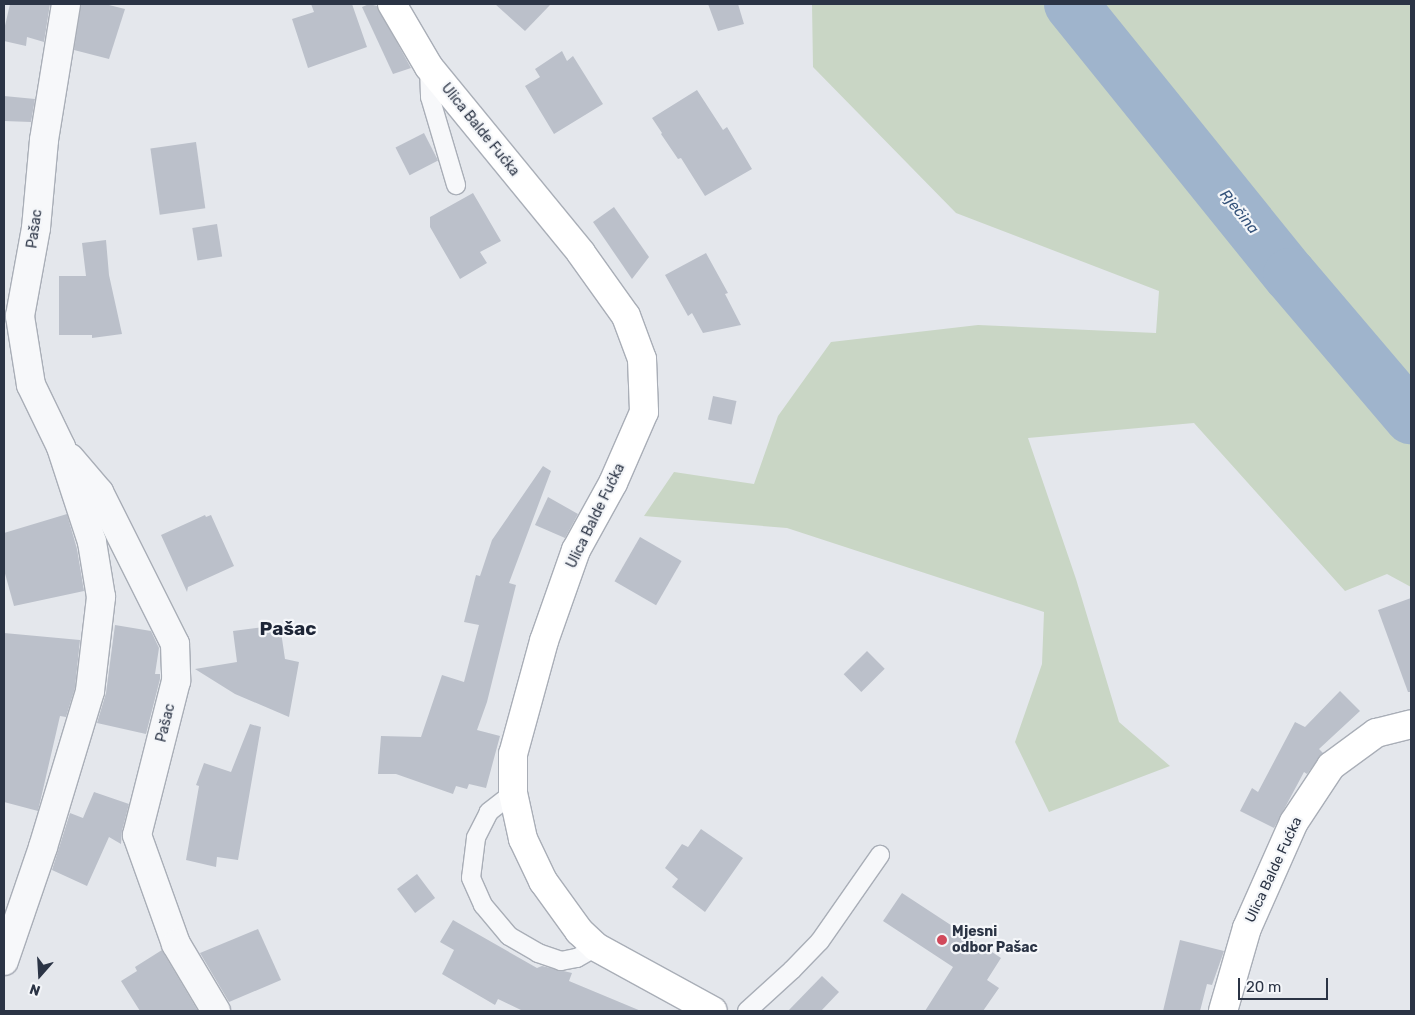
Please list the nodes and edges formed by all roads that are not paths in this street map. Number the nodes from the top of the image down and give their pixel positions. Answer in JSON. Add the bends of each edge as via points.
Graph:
{"nodes":[{"id":1,"x":66,"y":4,"type":"edge"},
{"id":2,"x":392,"y":4,"type":"edge"},
{"id":3,"x":429,"y":67,"type":"junction"},
{"id":4,"x":456,"y":185,"type":"dead end"},
{"id":5,"x":61,"y":447,"type":"junction"},
{"id":6,"x":1411,"y":724,"type":"edge"},
{"id":7,"x":513,"y":793,"type":"junction"},
{"id":8,"x":880,"y":855,"type":"dead end"},
{"id":9,"x":596,"y":947,"type":"junction"},
{"id":10,"x":4,"y":961,"type":"edge"},
{"id":11,"x":216,"y":1011,"type":"edge"},
{"id":12,"x":713,"y":1011,"type":"edge"},
{"id":13,"x":747,"y":1011,"type":"edge"},
{"id":14,"x":1223,"y":1011,"type":"edge"}],
"edges":[{"from":1,"to":5,"type":"street","name":"Pašac","via":[[44,140],[36,228],[20,316],[31,385]]},
{"from":2,"to":3,"type":"main road","name":"Ulica Balde Fućka"},
{"from":3,"to":4,"type":"lane","via":[[430,98]]},
{"from":3,"to":7,"type":"main road","name":"Ulica Balde Fućka","via":[[581,253],[626,316],[642,359],[644,412],[613,484],[576,550],[544,641],[513,754]]},
{"from":5,"to":10,"type":"street","name":"Pašac","via":[[92,542],[101,597],[90,691],[43,847]]},
{"from":5,"to":11,"type":"street","name":"Pašac","via":[[99,492],[175,644],[176,681],[137,835],[176,944]]},
{"from":6,"to":14,"type":"main road","name":"Ulica Balde Fućka","via":[[1376,733],[1331,766],[1294,822],[1247,928]]},
{"from":7,"to":9,"type":"main road","name":"Ulica Balde Fućka","via":[[523,839],[543,881],[579,931]]},
{"from":7,"to":9,"type":"lane","via":[[489,812],[476,838],[471,878],[483,906],[509,936],[538,953],[561,961],[577,958]]},
{"from":8,"to":13,"type":"lane","via":[[820,941]]},
{"from":9,"to":12,"type":"main road","name":"Ulica Balde Fućka"}]}
